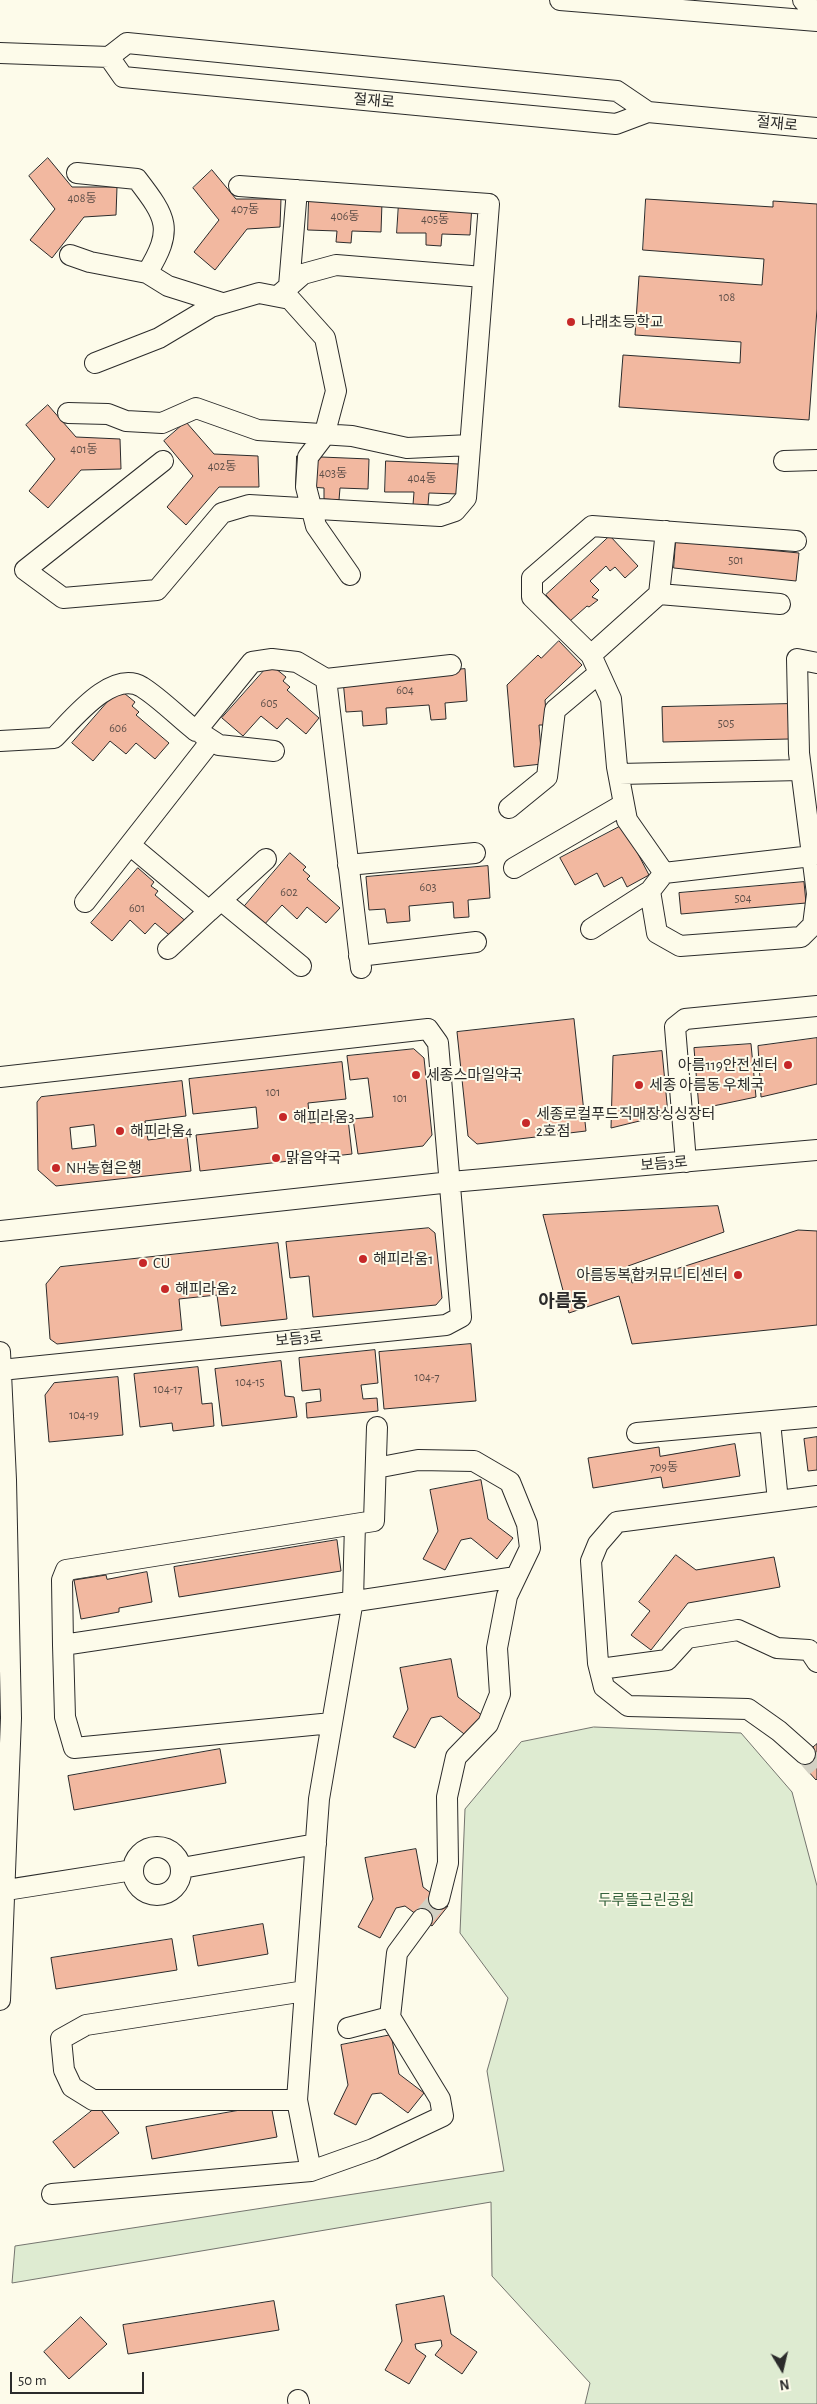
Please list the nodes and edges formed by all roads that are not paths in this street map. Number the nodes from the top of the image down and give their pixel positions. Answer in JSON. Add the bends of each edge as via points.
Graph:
{"nodes":[{"id":1,"x":560,"y":0,"type":"edge"},
{"id":2,"x":803,"y":0,"type":"edge"},
{"id":3,"x":817,"y":15,"type":"edge"},
{"id":4,"x":817,"y":21,"type":"edge"},
{"id":5,"x":0,"y":53,"type":"edge"},
{"id":6,"x":109,"y":57,"type":"junction"},
{"id":7,"x":648,"y":112,"type":"junction"},
{"id":8,"x":817,"y":128,"type":"edge"},
{"id":9,"x":77,"y":173,"type":"dead end"},
{"id":10,"x":239,"y":186,"type":"dead end"},
{"id":11,"x":297,"y":190,"type":"junction"},
{"id":12,"x":70,"y":255,"type":"dead end"},
{"id":13,"x":147,"y":273,"type":"junction"},
{"id":14,"x":483,"y":277,"type":"junction"},
{"id":15,"x":284,"y":291,"type":"junction"},
{"id":16,"x":222,"y":303,"type":"junction"},
{"id":17,"x":95,"y":362,"type":"dead end"},
{"id":18,"x":68,"y":413,"type":"dead end"},
{"id":19,"x":324,"y":436,"type":"junction"},
{"id":20,"x":470,"y":445,"type":"junction"},
{"id":21,"x":817,"y":460,"type":"edge"},
{"id":22,"x":163,"y":461,"type":"dead end"},
{"id":23,"x":784,"y":461,"type":"dead end"},
{"id":24,"x":311,"y":508,"type":"junction"},
{"id":25,"x":666,"y":531,"type":"junction"},
{"id":26,"x":796,"y":541,"type":"dead end"},
{"id":27,"x":350,"y":575,"type":"dead end"},
{"id":28,"x":659,"y":594,"type":"junction"},
{"id":29,"x":780,"y":604,"type":"dead end"},
{"id":30,"x":817,"y":663,"type":"edge"},
{"id":31,"x":595,"y":664,"type":"junction"},
{"id":32,"x":451,"y":665,"type":"dead end"},
{"id":33,"x":326,"y":679,"type":"junction"},
{"id":34,"x":204,"y":736,"type":"junction"},
{"id":35,"x":0,"y":741,"type":"edge"},
{"id":36,"x":274,"y":751,"type":"dead end"},
{"id":37,"x":802,"y":770,"type":"junction"},
{"id":38,"x":619,"y":774,"type":"junction"},
{"id":39,"x":624,"y":804,"type":"junction"},
{"id":40,"x":508,"y":808,"type":"dead end"},
{"id":41,"x":130,"y":845,"type":"junction"},
{"id":42,"x":475,"y":853,"type":"dead end"},
{"id":43,"x":812,"y":856,"type":"junction"},
{"id":44,"x":266,"y":859,"type":"dead end"},
{"id":45,"x":348,"y":865,"type":"junction"},
{"id":46,"x":514,"y":868,"type":"dead end"},
{"id":47,"x":664,"y":873,"type":"junction"},
{"id":48,"x":650,"y":891,"type":"junction"},
{"id":49,"x":817,"y":894,"type":"edge"},
{"id":50,"x":85,"y":902,"type":"dead end"},
{"id":51,"x":216,"y":906,"type":"junction"},
{"id":52,"x":590,"y":929,"type":"dead end"},
{"id":53,"x":476,"y":942,"type":"dead end"},
{"id":54,"x":168,"y":949,"type":"dead end"},
{"id":55,"x":301,"y":966,"type":"dead end"},
{"id":56,"x":817,"y":1006,"type":"edge"},
{"id":57,"x":0,"y":1077,"type":"edge"},
{"id":58,"x":817,"y":1150,"type":"edge"},
{"id":59,"x":686,"y":1162,"type":"junction"},
{"id":60,"x":451,"y":1182,"type":"junction"},
{"id":61,"x":0,"y":1231,"type":"edge"},
{"id":62,"x":0,"y":1352,"type":"edge"},
{"id":63,"x":0,"y":1370,"type":"edge"},
{"id":64,"x":817,"y":1417,"type":"edge"},
{"id":65,"x":770,"y":1422,"type":"junction"},
{"id":66,"x":377,"y":1427,"type":"dead end"},
{"id":67,"x":637,"y":1433,"type":"dead end"},
{"id":68,"x":376,"y":1468,"type":"junction"},
{"id":69,"x":817,"y":1496,"type":"edge"},
{"id":70,"x":778,"y":1501,"type":"junction"},
{"id":71,"x":355,"y":1524,"type":"junction"},
{"id":72,"x":516,"y":1577,"type":"junction"},
{"id":73,"x":353,"y":1600,"type":"junction"},
{"id":74,"x":63,"y":1645,"type":"junction"},
{"id":75,"x":817,"y":1662,"type":"edge"},
{"id":76,"x":600,"y":1669,"type":"junction"},
{"id":77,"x":332,"y":1723,"type":"junction"},
{"id":78,"x":804,"y":1754,"type":"tunnel mouth"},
{"id":79,"x":316,"y":1844,"type":"junction"},
{"id":80,"x":182,"y":1868,"type":"junction"},
{"id":81,"x":132,"y":1870,"type":"junction"},
{"id":82,"x":2,"y":1891,"type":"edge"},
{"id":83,"x":438,"y":1899,"type":"tunnel mouth"},
{"id":84,"x":422,"y":1919,"type":"tunnel mouth"},
{"id":85,"x":305,"y":1991,"type":"junction"},
{"id":86,"x":0,"y":2000,"type":"edge"},
{"id":87,"x":390,"y":2017,"type":"junction"},
{"id":88,"x":348,"y":2028,"type":"dead end"},
{"id":89,"x":297,"y":2100,"type":"junction"},
{"id":90,"x":311,"y":2171,"type":"junction"},
{"id":91,"x":52,"y":2194,"type":"dead end"}],
"edges":[{"from":1,"to":4,"type":"street"},
{"from":2,"to":3,"type":"street"},
{"from":5,"to":6,"type":"street"},
{"from":6,"to":7,"type":"street","name":"절재로","via":[[127,43],[608,90],[617,91]]},
{"from":6,"to":7,"type":"street","name":"절재로","via":[[123,77],[132,78],[616,124]]},
{"from":7,"to":8,"type":"street","name":"절재로"},
{"from":9,"to":13,"type":"street","via":[[137,179],[159,208],[165,233],[161,250]]},
{"from":10,"to":11,"type":"street"},
{"from":11,"to":14,"type":"street","via":[[489,204]]},
{"from":11,"to":15,"type":"street"},
{"from":12,"to":13,"type":"street"},
{"from":13,"to":16,"type":"street","via":[[168,286]]},
{"from":14,"to":15,"type":"street","via":[[336,265],[303,274]]},
{"from":14,"to":20,"type":"street"},
{"from":15,"to":16,"type":"street","via":[[259,292]]},
{"from":15,"to":19,"type":"street","via":[[325,338],[336,391]]},
{"from":16,"to":17,"type":"street","via":[[211,306],[159,338]]},
{"from":18,"to":19,"type":"street","via":[[108,414],[126,421],[162,423],[196,408],[258,430]]},
{"from":19,"to":20,"type":"street","via":[[352,436],[407,448]]},
{"from":19,"to":24,"type":"street","via":[[308,457],[306,487]]},
{"from":20,"to":24,"type":"street","via":[[466,498],[455,511],[440,516]]},
{"from":21,"to":23,"type":"street"},
{"from":22,"to":24,"type":"street","via":[[25,570],[63,598],[157,590],[222,513],[249,505]]},
{"from":24,"to":27,"type":"street","via":[[316,526]]},
{"from":25,"to":26,"type":"street"},
{"from":25,"to":28,"type":"street"},
{"from":25,"to":31,"type":"street","via":[[592,526],[532,578],[532,597]]},
{"from":28,"to":29,"type":"street"},
{"from":28,"to":31,"type":"street"},
{"from":30,"to":37,"type":"street","via":[[797,659]]},
{"from":31,"to":38,"type":"street","via":[[611,699]]},
{"from":31,"to":40,"type":"street","via":[[555,710],[547,777]]},
{"from":32,"to":33,"type":"street"},
{"from":33,"to":34,"type":"street","via":[[297,662],[252,662]]},
{"from":33,"to":45,"type":"street"},
{"from":34,"to":35,"type":"street","via":[[140,686],[119,684],[98,694],[54,738]]},
{"from":34,"to":36,"type":"street","via":[[219,745]]},
{"from":34,"to":41,"type":"street"},
{"from":37,"to":38,"type":"street"},
{"from":37,"to":43,"type":"street"},
{"from":38,"to":39,"type":"street"},
{"from":39,"to":46,"type":"street"},
{"from":39,"to":47,"type":"street","via":[[627,820]]},
{"from":41,"to":50,"type":"street"},
{"from":41,"to":51,"type":"street"},
{"from":42,"to":45,"type":"street"},
{"from":43,"to":47,"type":"street"},
{"from":43,"to":49,"type":"street"},
{"from":44,"to":51,"type":"street"},
{"from":45,"to":53,"type":"street","via":[[360,962]]},
{"from":47,"to":48,"type":"street"},
{"from":48,"to":49,"type":"street","via":[[657,933],[680,946],[801,936],[813,925]]},
{"from":48,"to":52,"type":"street"},
{"from":51,"to":54,"type":"street"},
{"from":51,"to":55,"type":"street"},
{"from":56,"to":59,"type":"street","via":[[686,1019],[675,1027]]},
{"from":57,"to":60,"type":"street","via":[[428,1029],[438,1043]]},
{"from":58,"to":59,"type":"street","name":"보듬3로"},
{"from":59,"to":60,"type":"street","name":"보듬3로"},
{"from":60,"to":61,"type":"street","name":"보듬3로"},
{"from":60,"to":63,"type":"street","name":"보듬3로","via":[[461,1317],[446,1325]]},
{"from":62,"to":63,"type":"street"},
{"from":63,"to":82,"type":"street","via":[[6,1480],[11,1718]]},
{"from":64,"to":65,"type":"street"},
{"from":65,"to":67,"type":"street"},
{"from":65,"to":70,"type":"street"},
{"from":66,"to":68,"type":"street"},
{"from":68,"to":71,"type":"street","via":[[374,1521]]},
{"from":68,"to":72,"type":"street","via":[[418,1460],[474,1461],[510,1482],[527,1524],[530,1548]]},
{"from":69,"to":70,"type":"street"},
{"from":70,"to":76,"type":"street","via":[[617,1522],[598,1544],[591,1561]]},
{"from":71,"to":73,"type":"street"},
{"from":71,"to":74,"type":"street","via":[[66,1570],[62,1580]]},
{"from":72,"to":73,"type":"street"},
{"from":72,"to":83,"type":"street","via":[[508,1596],[497,1648],[500,1694],[488,1724],[456,1757],[447,1797],[448,1863]]},
{"from":73,"to":74,"type":"street"},
{"from":73,"to":77,"type":"street"},
{"from":74,"to":77,"type":"street","via":[[65,1717],[74,1748]]},
{"from":75,"to":76,"type":"street","via":[[809,1650],[777,1648],[738,1630],[687,1638],[667,1660]]},
{"from":76,"to":78,"type":"street","via":[[604,1687],[628,1706],[748,1709]]},
{"from":77,"to":79,"type":"street","via":[[319,1799]]},
{"from":79,"to":80,"type":"street"},
{"from":79,"to":85,"type":"street"},
{"from":80,"to":81,"type":"street","via":[[175,1854],[168,1849],[153,1847],[139,1855]]},
{"from":80,"to":81,"type":"street","via":[[173,1890],[158,1895],[143,1891],[137,1885]]},
{"from":81,"to":82,"type":"street"},
{"from":82,"to":86,"type":"street"},
{"from":84,"to":87,"type":"street","via":[[397,1953]]},
{"from":85,"to":89,"type":"street"},
{"from":85,"to":89,"type":"street","via":[[86,2025],[61,2039],[64,2070],[72,2087],[93,2100]]},
{"from":87,"to":88,"type":"street"},
{"from":87,"to":90,"type":"street","via":[[440,2098],[443,2116],[373,2149]]},
{"from":89,"to":90,"type":"street"},
{"from":90,"to":91,"type":"street"}]}
